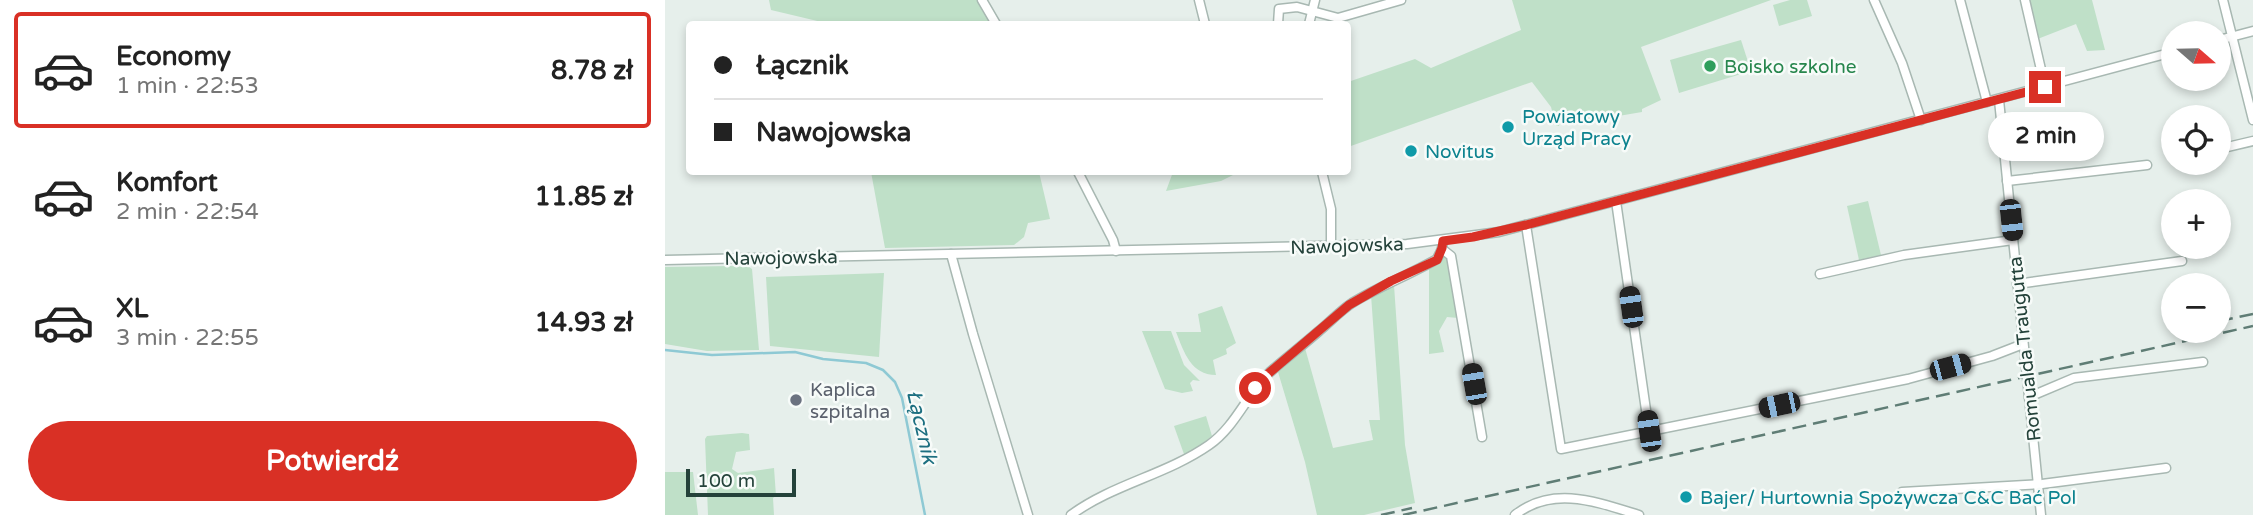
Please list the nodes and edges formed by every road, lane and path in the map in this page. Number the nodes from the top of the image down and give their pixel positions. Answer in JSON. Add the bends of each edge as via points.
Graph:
{"nodes":[{"id":1,"x":982,"y":0,"type":"edge"},
{"id":2,"x":1199,"y":0,"type":"edge"},
{"id":3,"x":1315,"y":0,"type":"edge"},
{"id":4,"x":1401,"y":0,"type":"edge"},
{"id":5,"x":1874,"y":0,"type":"edge"},
{"id":6,"x":1959,"y":0,"type":"edge"},
{"id":7,"x":2025,"y":0,"type":"edge"},
{"id":8,"x":2223,"y":0,"type":"edge"},
{"id":9,"x":1278,"y":5,"type":"edge"},
{"id":10,"x":1312,"y":12,"type":"junction"},
{"id":11,"x":994,"y":21,"type":"edge"},
{"id":12,"x":1204,"y":21,"type":"edge"},
{"id":13,"x":1310,"y":21,"type":"edge"},
{"id":14,"x":2253,"y":31,"type":"edge"},
{"id":15,"x":2232,"y":37,"type":"junction"},
{"id":16,"x":2161,"y":55,"type":"edge"},
{"id":17,"x":2045,"y":87,"type":"junction"},
{"id":18,"x":1999,"y":100,"type":"junction"},
{"id":19,"x":1987,"y":102,"type":"junction"},
{"id":20,"x":1921,"y":120,"type":"junction"},
{"id":21,"x":2253,"y":120,"type":"edge"},
{"id":22,"x":2253,"y":141,"type":"edge"},
{"id":23,"x":2231,"y":146,"type":"edge"},
{"id":24,"x":2147,"y":165,"type":"dead end"},
{"id":25,"x":1080,"y":175,"type":"edge"},
{"id":26,"x":1323,"y":175,"type":"edge"},
{"id":27,"x":2007,"y":181,"type":"junction"},
{"id":28,"x":1616,"y":201,"type":"junction"},
{"id":29,"x":1526,"y":225,"type":"junction"},
{"id":30,"x":2013,"y":240,"type":"junction"},
{"id":31,"x":1442,"y":245,"type":"junction"},
{"id":32,"x":1331,"y":246,"type":"junction"},
{"id":33,"x":1116,"y":251,"type":"junction"},
{"id":34,"x":951,"y":254,"type":"junction"},
{"id":35,"x":665,"y":260,"type":"edge"},
{"id":36,"x":2182,"y":261,"type":"dead end"},
{"id":37,"x":1820,"y":274,"type":"dead end"},
{"id":38,"x":2017,"y":284,"type":"junction"},
{"id":39,"x":2023,"y":344,"type":"junction"},
{"id":40,"x":2203,"y":362,"type":"dead end"},
{"id":41,"x":2029,"y":397,"type":"junction"},
{"id":42,"x":1649,"y":431,"type":"junction"},
{"id":43,"x":1482,"y":438,"type":"dead end"},
{"id":44,"x":2167,"y":468,"type":"dead end"},
{"id":45,"x":2038,"y":484,"type":"junction"},
{"id":46,"x":1902,"y":492,"type":"dead end"},
{"id":47,"x":1028,"y":515,"type":"edge"},
{"id":48,"x":1071,"y":515,"type":"edge"},
{"id":49,"x":1515,"y":515,"type":"edge"},
{"id":50,"x":1639,"y":515,"type":"edge"},
{"id":51,"x":2041,"y":515,"type":"edge"}],
"edges":[{"from":1,"to":11,"type":"street"},
{"from":2,"to":12,"type":"street"},
{"from":3,"to":10,"type":"street"},
{"from":4,"to":10,"type":"street","via":[[1343,18]]},
{"from":5,"to":20,"type":"street"},
{"from":6,"to":19,"type":"street"},
{"from":7,"to":17,"type":"street"},
{"from":8,"to":15,"type":"street"},
{"from":9,"to":10,"type":"street"},
{"from":10,"to":13,"type":"street"},
{"from":14,"to":15,"type":"street"},
{"from":15,"to":21,"type":"street"},
{"from":16,"to":17,"type":"street","name":"Nawojowska"},
{"from":17,"to":18,"type":"street","name":"Nawojowska"},
{"from":18,"to":19,"type":"street","name":"Nawojowska"},
{"from":18,"to":27,"type":"street","name":"Romualda Traugutta"},
{"from":19,"to":20,"type":"street","name":"Nawojowska"},
{"from":20,"to":28,"type":"street","name":"Nawojowska"},
{"from":22,"to":23,"type":"street"},
{"from":24,"to":27,"type":"street"},
{"from":25,"to":33,"type":"street"},
{"from":26,"to":32,"type":"street","via":[[1331,209]]},
{"from":27,"to":30,"type":"street","name":"Romualda Traugutta"},
{"from":28,"to":29,"type":"street","name":"Nawojowska"},
{"from":28,"to":42,"type":"street"},
{"from":29,"to":31,"type":"street","name":"Nawojowska"},
{"from":29,"to":42,"type":"street","via":[[1561,449]]},
{"from":30,"to":37,"type":"street","via":[[1904,255]]},
{"from":30,"to":38,"type":"street","name":"Romualda Traugutta"},
{"from":31,"to":32,"type":"street","name":"Nawojowska"},
{"from":31,"to":43,"type":"street","via":[[1451,256]]},
{"from":31,"to":48,"type":"street","via":[[1437,260],[1349,305],[1269,373],[1212,443],[1179,464],[1109,491]]},
{"from":32,"to":33,"type":"street","name":"Nawojowska"},
{"from":33,"to":34,"type":"street","name":"Nawojowska"},
{"from":34,"to":35,"type":"street","name":"Nawojowska"},
{"from":34,"to":47,"type":"street"},
{"from":36,"to":38,"type":"street"},
{"from":38,"to":39,"type":"street","name":"Romualda Traugutta"},
{"from":39,"to":41,"type":"street","name":"Romualda Traugutta"},
{"from":39,"to":42,"type":"street","via":[[1908,379]]},
{"from":40,"to":41,"type":"street","via":[[2074,378]]},
{"from":41,"to":45,"type":"street","name":"Romualda Traugutta"},
{"from":44,"to":45,"type":"street"},
{"from":45,"to":46,"type":"street"},
{"from":45,"to":51,"type":"street","name":"Romualda Traugutta"},
{"from":49,"to":50,"type":"street","via":[[1535,503],[1570,498]]}]}
